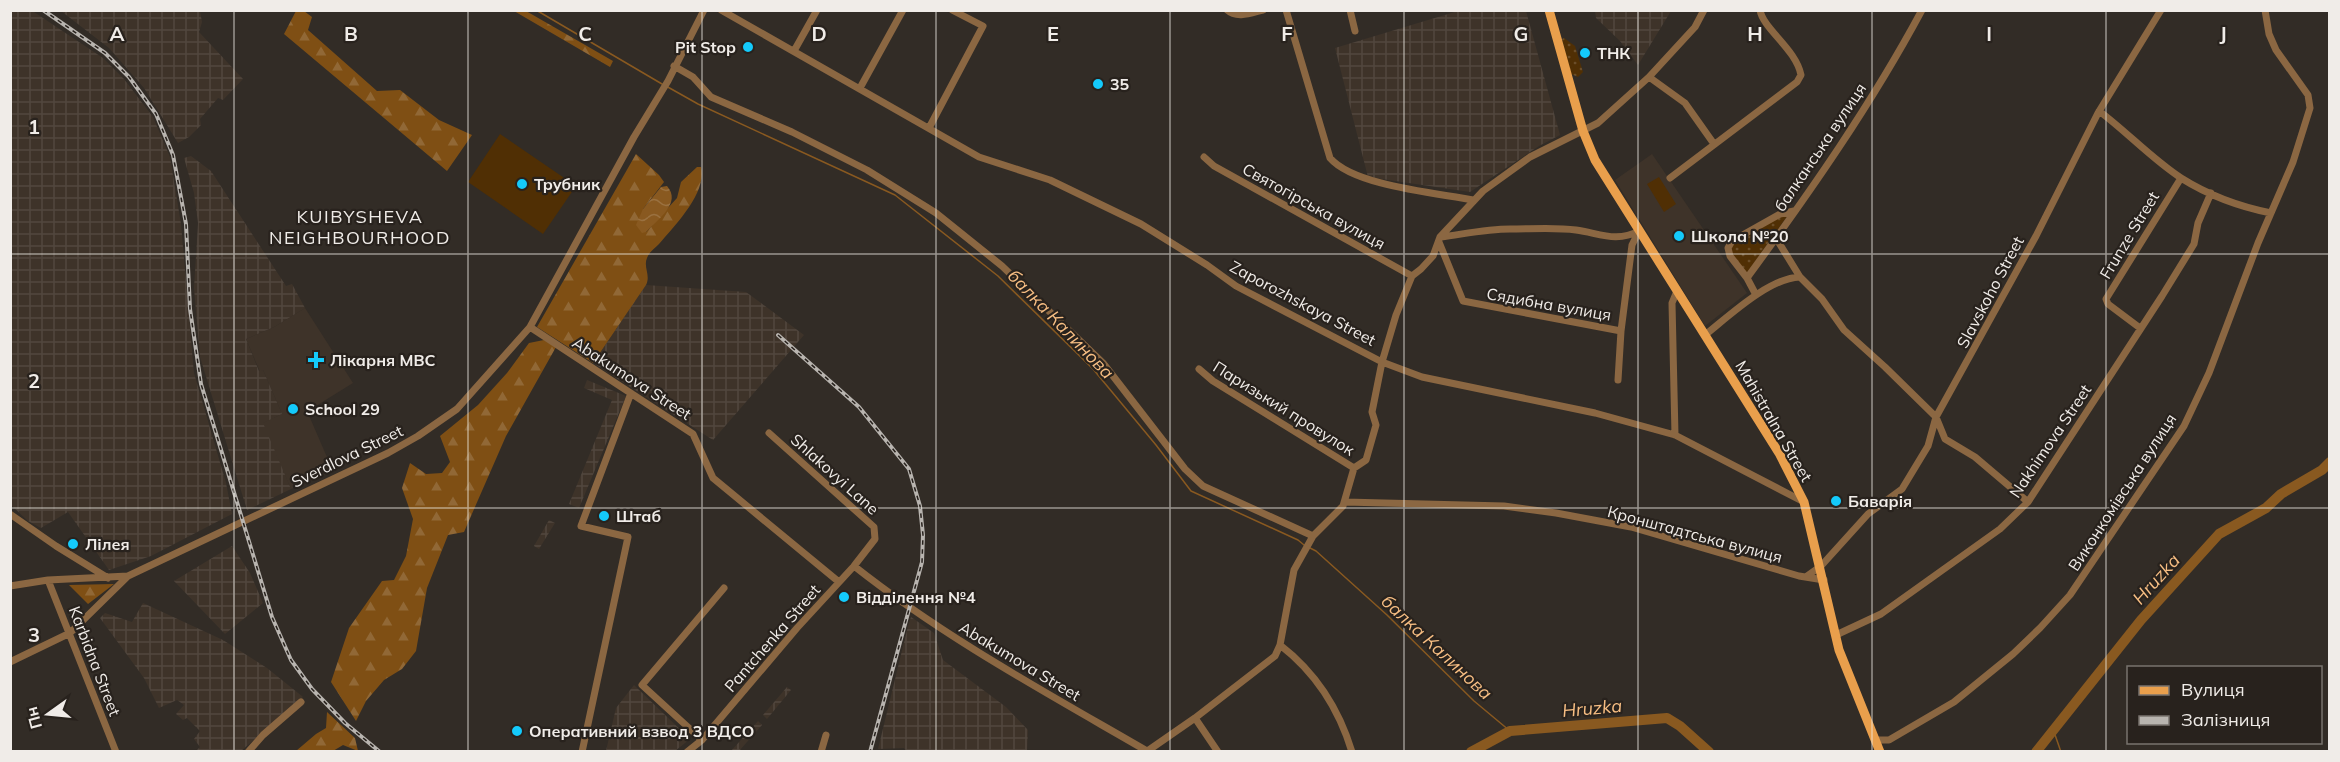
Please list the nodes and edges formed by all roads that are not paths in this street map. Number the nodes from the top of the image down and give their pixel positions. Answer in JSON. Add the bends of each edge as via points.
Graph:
{"nodes":[{"id":1,"x":704,"y":10,"type":"edge"},
{"id":2,"x":721,"y":10,"type":"edge"},
{"id":3,"x":817,"y":10,"type":"edge"},
{"id":4,"x":903,"y":10,"type":"edge"},
{"id":5,"x":952,"y":10,"type":"edge"},
{"id":6,"x":1227,"y":10,"type":"edge"},
{"id":7,"x":1263,"y":10,"type":"edge"},
{"id":8,"x":1286,"y":10,"type":"edge"},
{"id":9,"x":1350,"y":10,"type":"edge"},
{"id":10,"x":1549,"y":10,"type":"edge"},
{"id":11,"x":1704,"y":10,"type":"edge"},
{"id":12,"x":1760,"y":10,"type":"edge"},
{"id":13,"x":1922,"y":10,"type":"edge"},
{"id":14,"x":2160,"y":10,"type":"edge"},
{"id":15,"x":2265,"y":10,"type":"edge"},
{"id":16,"x":1355,"y":31,"type":"dead end"},
{"id":17,"x":794,"y":51,"type":"junction"},
{"id":18,"x":674,"y":66,"type":"junction"},
{"id":19,"x":1648,"y":76,"type":"junction"},
{"id":20,"x":860,"y":88,"type":"junction"},
{"id":21,"x":2099,"y":111,"type":"junction"},
{"id":22,"x":929,"y":128,"type":"junction"},
{"id":23,"x":1583,"y":131,"type":"junction"},
{"id":24,"x":1714,"y":144,"type":"junction"},
{"id":25,"x":1204,"y":157,"type":"dead end"},
{"id":26,"x":1670,"y":178,"type":"dead end"},
{"id":27,"x":2181,"y":178,"type":"junction"},
{"id":28,"x":2211,"y":193,"type":"junction"},
{"id":29,"x":1473,"y":200,"type":"junction"},
{"id":30,"x":1794,"y":211,"type":"junction"},
{"id":31,"x":2271,"y":213,"type":"junction"},
{"id":32,"x":1639,"y":231,"type":"junction"},
{"id":33,"x":1776,"y":238,"type":"junction"},
{"id":34,"x":1439,"y":240,"type":"junction"},
{"id":35,"x":1412,"y":276,"type":"junction"},
{"id":36,"x":1800,"y":277,"type":"junction"},
{"id":37,"x":1747,"y":278,"type":"junction"},
{"id":38,"x":1677,"y":291,"type":"junction"},
{"id":39,"x":1756,"y":295,"type":"junction"},
{"id":40,"x":530,"y":327,"type":"junction"},
{"id":41,"x":2140,"y":328,"type":"junction"},
{"id":42,"x":1621,"y":331,"type":"junction"},
{"id":43,"x":1705,"y":335,"type":"junction"},
{"id":44,"x":1382,"y":362,"type":"junction"},
{"id":45,"x":1199,"y":369,"type":"dead end"},
{"id":46,"x":1618,"y":380,"type":"dead end"},
{"id":47,"x":631,"y":393,"type":"junction"},
{"id":48,"x":1936,"y":417,"type":"junction"},
{"id":49,"x":769,"y":433,"type":"dead end"},
{"id":50,"x":1675,"y":435,"type":"junction"},
{"id":51,"x":1354,"y":468,"type":"junction"},
{"id":52,"x":1804,"y":502,"type":"junction"},
{"id":53,"x":2028,"y":502,"type":"junction"},
{"id":54,"x":1344,"y":504,"type":"junction"},
{"id":55,"x":10,"y":514,"type":"edge"},
{"id":56,"x":1313,"y":537,"type":"junction"},
{"id":57,"x":875,"y":539,"type":"joint"},
{"id":58,"x":854,"y":566,"type":"junction"},
{"id":59,"x":1821,"y":566,"type":"junction"},
{"id":60,"x":128,"y":576,"type":"junction"},
{"id":61,"x":1807,"y":576,"type":"junction"},
{"id":62,"x":108,"y":578,"type":"junction"},
{"id":63,"x":48,"y":580,"type":"junction"},
{"id":64,"x":1824,"y":580,"type":"junction"},
{"id":65,"x":839,"y":582,"type":"junction"},
{"id":66,"x":10,"y":586,"type":"edge"},
{"id":67,"x":724,"y":588,"type":"dead end"},
{"id":68,"x":70,"y":633,"type":"junction"},
{"id":69,"x":1836,"y":635,"type":"junction"},
{"id":70,"x":1280,"y":645,"type":"junction"},
{"id":71,"x":10,"y":662,"type":"edge"},
{"id":72,"x":301,"y":702,"type":"dead end"},
{"id":73,"x":1195,"y":718,"type":"junction"},
{"id":74,"x":826,"y":735,"type":"dead end"},
{"id":75,"x":702,"y":740,"type":"junction"},
{"id":76,"x":1876,"y":740,"type":"junction"},
{"id":77,"x":1147,"y":751,"type":"edge"},
{"id":78,"x":116,"y":752,"type":"edge"},
{"id":79,"x":248,"y":752,"type":"edge"},
{"id":80,"x":582,"y":752,"type":"edge"},
{"id":81,"x":687,"y":752,"type":"edge"},
{"id":82,"x":821,"y":752,"type":"edge"},
{"id":83,"x":1218,"y":752,"type":"edge"},
{"id":84,"x":1352,"y":752,"type":"edge"},
{"id":85,"x":1880,"y":752,"type":"edge"}],
"edges":[{"from":1,"to":18,"type":"street","name":"Sverdlova Street"},
{"from":2,"to":17,"type":"street","name":"Zaporozhskaya Street"},
{"from":3,"to":17,"type":"street"},
{"from":4,"to":20,"type":"street"},
{"from":5,"to":22,"type":"street","via":[[983,26]]},
{"from":6,"to":7,"type":"street","via":[[1242,15]]},
{"from":8,"to":29,"type":"street","via":[[1330,158],[1342,170],[1367,179]]},
{"from":9,"to":16,"type":"street"},
{"from":10,"to":23,"type":"main road","name":"Mahistralna Street"},
{"from":11,"to":19,"type":"street","via":[[1695,27]]},
{"from":12,"to":24,"type":"street","via":[[1762,19],[1800,67],[1801,75]]},
{"from":13,"to":30,"type":"street","name":"балканська вулиця","via":[[1857,122]]},
{"from":14,"to":21,"type":"street","name":"Slavskoho Street"},
{"from":15,"to":31,"type":"street","name":"Виконкомівська вулиця","via":[[2276,50],[2311,102],[2293,162]]},
{"from":17,"to":20,"type":"street","name":"Zaporozhskaya Street"},
{"from":18,"to":40,"type":"street","name":"Sverdlova Street"},
{"from":18,"to":56,"type":"street","via":[[693,77],[711,97],[867,170],[936,213],[1002,266],[1103,363],[1185,469],[1203,486]]},
{"from":19,"to":23,"type":"street","via":[[1598,123]]},
{"from":19,"to":24,"type":"street","via":[[1685,103]]},
{"from":20,"to":22,"type":"street","name":"Zaporozhskaya Street"},
{"from":21,"to":27,"type":"street"},
{"from":21,"to":48,"type":"street","name":"Slavskoho Street","via":[[2036,236]]},
{"from":22,"to":44,"type":"street","name":"Zaporozhskaya Street","via":[[979,157],[1050,180],[1141,224],[1236,286]]},
{"from":23,"to":29,"type":"street","via":[[1530,157]]},
{"from":23,"to":32,"type":"main road","name":"Mahistralna Street","via":[[1595,160]]},
{"from":24,"to":26,"type":"street"},
{"from":25,"to":35,"type":"street","name":"Святогірська вулиця"},
{"from":27,"to":28,"type":"street"},
{"from":27,"to":41,"type":"street","name":"Frunze Street","via":[[2106,299]]},
{"from":28,"to":31,"type":"street"},
{"from":28,"to":41,"type":"street","name":"Nakhimova Street","via":[[2194,244]]},
{"from":29,"to":34,"type":"street"},
{"from":30,"to":33,"type":"street","name":"балканська вулиця"},
{"from":30,"to":37,"type":"street","via":[[1779,214],[1732,241],[1728,248],[1730,256]]},
{"from":31,"to":76,"type":"street","name":"Виконкомівська вулиця","via":[[2209,373],[2184,426],[2070,595],[2013,654],[1954,702],[1889,740]]},
{"from":32,"to":34,"type":"street","via":[[1617,238],[1578,230],[1519,229]]},
{"from":32,"to":38,"type":"main road","name":"Mahistralna Street"},
{"from":32,"to":42,"type":"street","via":[[1632,245]]},
{"from":33,"to":36,"type":"street"},
{"from":33,"to":37,"type":"street","name":"балканська вулиця"},
{"from":34,"to":35,"type":"street","via":[[1432,256]]},
{"from":34,"to":42,"type":"street","name":"Сядибна вулиця","via":[[1463,301]]},
{"from":35,"to":44,"type":"street"},
{"from":36,"to":39,"type":"street","via":[[1790,277]]},
{"from":36,"to":48,"type":"street","via":[[1844,330]]},
{"from":37,"to":39,"type":"street"},
{"from":38,"to":43,"type":"main road","name":"Mahistralna Street"},
{"from":38,"to":50,"type":"street","via":[[1672,303]]},
{"from":39,"to":43,"type":"street"},
{"from":40,"to":47,"type":"street","name":"Abakumova Street"},
{"from":40,"to":60,"type":"street","name":"Sverdlova Street","via":[[457,409],[418,436]]},
{"from":41,"to":53,"type":"street","name":"Nakhimova Street"},
{"from":42,"to":46,"type":"street"},
{"from":43,"to":52,"type":"main road","name":"Mahistralna Street","via":[[1779,453]]},
{"from":44,"to":50,"type":"street","name":"Zaporozhskaya Street","via":[[1422,377],[1595,413]]},
{"from":44,"to":51,"type":"street","via":[[1372,412],[1376,425],[1366,460]]},
{"from":45,"to":51,"type":"street","name":"Паризький провулок"},
{"from":47,"to":65,"type":"street","name":"Abakumova Street","via":[[693,434],[713,478]]},
{"from":47,"to":80,"type":"street","via":[[580,526],[628,537]]},
{"from":48,"to":53,"type":"street","via":[[1945,439],[1975,457]]},
{"from":48,"to":59,"type":"street","name":"Slavskoho Street","via":[[1928,446],[1902,489],[1868,514]]},
{"from":49,"to":57,"type":"street","name":"Shlakovyi Lane","via":[[874,527]]},
{"from":50,"to":52,"type":"street","name":"Zaporozhskaya Street"},
{"from":51,"to":54,"type":"street"},
{"from":52,"to":59,"type":"main road","name":"Mahistralna Street"},
{"from":53,"to":69,"type":"street","name":"Nakhimova Street","via":[[2000,529],[1881,614]]},
{"from":54,"to":56,"type":"street"},
{"from":54,"to":61,"type":"street","name":"Кронштадтська вулиця","via":[[1504,506],[1556,513],[1631,527]]},
{"from":55,"to":62,"type":"street"},
{"from":56,"to":70,"type":"street","via":[[1294,570]]},
{"from":57,"to":58,"type":"street","name":"Pantchenka Street"},
{"from":58,"to":65,"type":"street","name":"Pantchenka Street"},
{"from":58,"to":77,"type":"street","name":"Abakumova Street","via":[[946,633]]},
{"from":59,"to":61,"type":"street","name":"Slavskoho Street"},
{"from":59,"to":64,"type":"main road","name":"Mahistralna Street"},
{"from":60,"to":62,"type":"street","name":"Sverdlova Street"},
{"from":60,"to":68,"type":"street"},
{"from":61,"to":64,"type":"street","name":"Кронштадтська вулиця"},
{"from":62,"to":63,"type":"street","name":"Sverdlova Street"},
{"from":63,"to":66,"type":"street","name":"Sverdlova Street"},
{"from":63,"to":68,"type":"street","name":"Karbidna Street"},
{"from":64,"to":69,"type":"main road","name":"Mahistralna Street"},
{"from":65,"to":75,"type":"street","name":"Pantchenka Street"},
{"from":67,"to":75,"type":"street","via":[[642,685]]},
{"from":68,"to":71,"type":"street"},
{"from":68,"to":78,"type":"street","name":"Karbidna Street"},
{"from":69,"to":76,"type":"main road","name":"Mahistralna Street"},
{"from":70,"to":73,"type":"street","via":[[1266,665]]},
{"from":70,"to":84,"type":"street","via":[[1298,659],[1323,691],[1342,723]]},
{"from":72,"to":79,"type":"street"},
{"from":73,"to":77,"type":"street"},
{"from":73,"to":83,"type":"street"},
{"from":74,"to":82,"type":"street"},
{"from":75,"to":81,"type":"street","name":"Pantchenka Street"},
{"from":76,"to":85,"type":"main road","name":"Mahistralna Street"}]}
